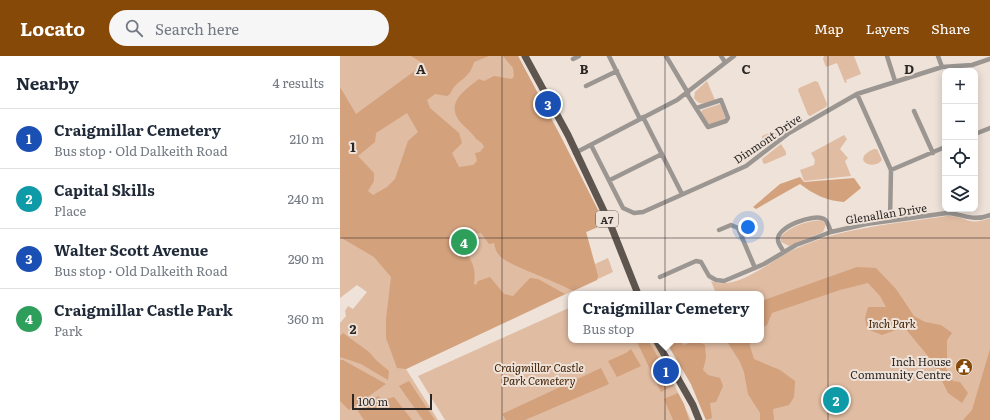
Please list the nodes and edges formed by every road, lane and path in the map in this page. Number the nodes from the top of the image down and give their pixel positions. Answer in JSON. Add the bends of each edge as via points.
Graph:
{"nodes":[{"id":1,"x":526,"y":56,"type":"edge"},
{"id":2,"x":579,"y":56,"type":"edge"},
{"id":3,"x":609,"y":56,"type":"edge"},
{"id":4,"x":666,"y":56,"type":"edge"},
{"id":5,"x":721,"y":56,"type":"edge"},
{"id":6,"x":734,"y":56,"type":"edge"},
{"id":7,"x":887,"y":56,"type":"edge"},
{"id":8,"x":938,"y":56,"type":"edge"},
{"id":9,"x":573,"y":59,"type":"dead end"},
{"id":10,"x":990,"y":59,"type":"edge"},
{"id":11,"x":725,"y":62,"type":"junction"},
{"id":12,"x":942,"y":67,"type":"junction"},
{"id":13,"x":617,"y":71,"type":"junction"},
{"id":14,"x":895,"y":81,"type":"junction"},
{"id":15,"x":586,"y":86,"type":"dead end"},
{"id":16,"x":687,"y":93,"type":"junction"},
{"id":17,"x":857,"y":94,"type":"junction"},
{"id":18,"x":697,"y":108,"type":"junction"},
{"id":19,"x":914,"y":111,"type":"dead end"},
{"id":20,"x":642,"y":118,"type":"junction"},
{"id":21,"x":990,"y":128,"type":"edge"},
{"id":22,"x":978,"y":133,"type":"edge"},
{"id":23,"x":591,"y":144,"type":"junction"},
{"id":24,"x":942,"y":148,"type":"edge"},
{"id":25,"x":575,"y":153,"type":"junction"},
{"id":26,"x":933,"y":153,"type":"junction"},
{"id":27,"x":662,"y":154,"type":"junction"},
{"id":28,"x":891,"y":170,"type":"junction"},
{"id":29,"x":610,"y":180,"type":"junction"},
{"id":30,"x":682,"y":194,"type":"junction"},
{"id":31,"x":990,"y":215,"type":"edge"},
{"id":32,"x":890,"y":220,"type":"junction"},
{"id":33,"x":719,"y":230,"type":"dead end"},
{"id":34,"x":831,"y":232,"type":"junction"},
{"id":35,"x":784,"y":251,"type":"junction"},
{"id":36,"x":755,"y":268,"type":"junction"},
{"id":37,"x":660,"y":277,"type":"dead end"},
{"id":38,"x":637,"y":291,"type":"edge"},
{"id":39,"x":658,"y":343,"type":"edge"},
{"id":40,"x":699,"y":420,"type":"edge"}],
"edges":[{"from":1,"to":25,"type":"main road","number":"A7"},
{"from":2,"to":9,"type":"street"},
{"from":3,"to":13,"type":"street"},
{"from":4,"to":16,"type":"street"},
{"from":5,"to":11,"type":"street"},
{"from":6,"to":11,"type":"street"},
{"from":7,"to":14,"type":"street"},
{"from":8,"to":12,"type":"street"},
{"from":10,"to":12,"type":"street","name":"Dinmont Drive","via":[[972,65]]},
{"from":11,"to":16,"type":"street"},
{"from":12,"to":14,"type":"street","name":"Dinmont Drive"},
{"from":13,"to":15,"type":"street"},
{"from":13,"to":20,"type":"street"},
{"from":14,"to":17,"type":"street","name":"Dinmont Drive"},
{"from":16,"to":18,"type":"street"},
{"from":16,"to":20,"type":"street"},
{"from":17,"to":28,"type":"street"},
{"from":17,"to":30,"type":"street","name":"Dinmont Drive","via":[[789,133],[746,166]]},
{"from":18,"to":18,"type":"street","via":[[698,114],[708,127],[728,118],[721,100]]},
{"from":19,"to":26,"type":"street"},
{"from":20,"to":23,"type":"street"},
{"from":20,"to":27,"type":"street"},
{"from":21,"to":22,"type":"street"},
{"from":23,"to":25,"type":"street"},
{"from":23,"to":29,"type":"street","name":"Dinmont Drive"},
{"from":24,"to":26,"type":"street"},
{"from":25,"to":38,"type":"main road","number":"A7","via":[[610,226]]},
{"from":26,"to":28,"type":"street"},
{"from":27,"to":29,"type":"street"},
{"from":27,"to":30,"type":"street"},
{"from":28,"to":32,"type":"street"},
{"from":29,"to":30,"type":"street","name":"Dinmont Drive","via":[[623,208],[634,213],[643,212]]},
{"from":31,"to":32,"type":"street","name":"Glenallan Drive","via":[[976,219],[947,213]]},
{"from":32,"to":34,"type":"street","name":"Glenallan Drive"},
{"from":33,"to":36,"type":"street","via":[[731,225],[738,228]]},
{"from":34,"to":35,"type":"street","name":"Glenallan Drive"},
{"from":34,"to":35,"type":"street","via":[[826,220],[818,216],[797,222],[778,236]]},
{"from":35,"to":36,"type":"street","name":"Glenallan Drive"},
{"from":36,"to":37,"type":"street","name":"Glenallan Drive","via":[[724,281],[709,276],[701,262],[696,261]]},
{"from":39,"to":40,"type":"main road"}]}
